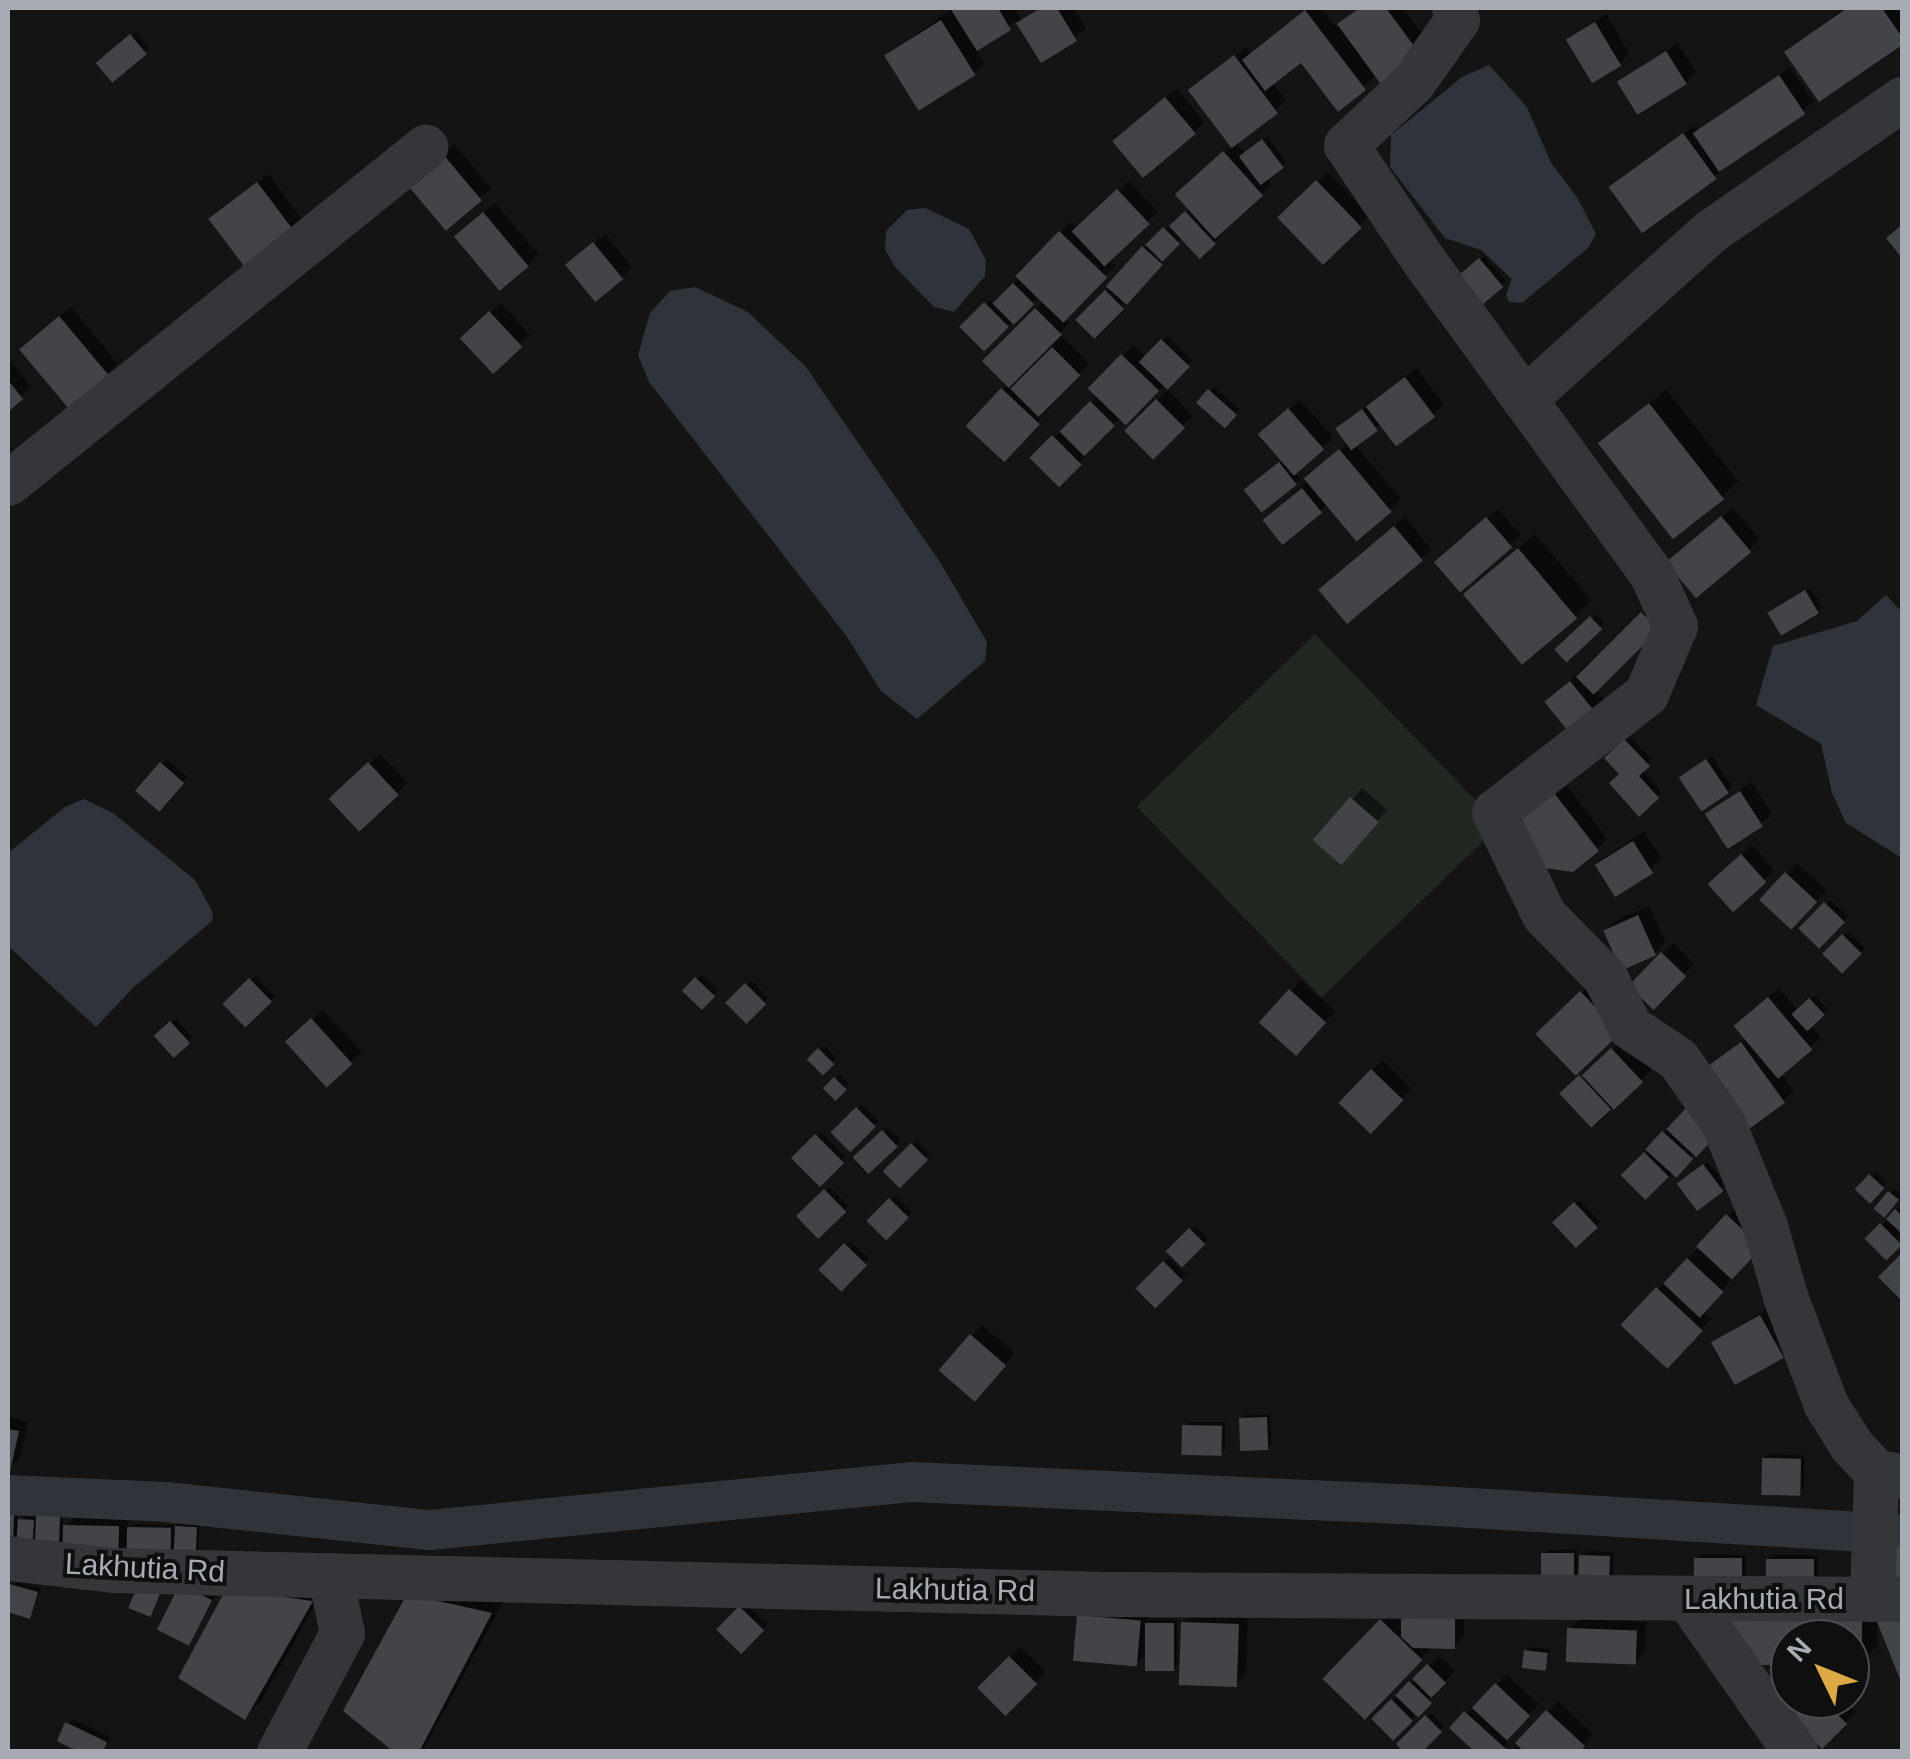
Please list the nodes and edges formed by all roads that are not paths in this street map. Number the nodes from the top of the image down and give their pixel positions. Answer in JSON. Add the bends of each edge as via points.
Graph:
{"nodes":[{"id":1,"x":1454,"y":8,"type":"edge"},
{"id":2,"x":1902,"y":99,"type":"edge"},
{"id":3,"x":425,"y":147,"type":"dead end"},
{"id":4,"x":1524,"y":399,"type":"junction"},
{"id":5,"x":8,"y":482,"type":"edge"},
{"id":6,"x":1884,"y":1480,"type":"edge"},
{"id":7,"x":8,"y":1558,"type":"edge"},
{"id":8,"x":330,"y":1575,"type":"junction"},
{"id":9,"x":1883,"y":1585,"type":"edge"},
{"id":10,"x":1688,"y":1599,"type":"junction"},
{"id":11,"x":278,"y":1752,"type":"edge"},
{"id":12,"x":1795,"y":1752,"type":"edge"}],
"edges":[{"from":1,"to":4,"type":"street","via":[[1457,20],[1413,82],[1346,145]]},
{"from":2,"to":4,"type":"street","via":[[1712,230]]},
{"from":3,"to":5,"type":"street"},
{"from":4,"to":6,"type":"street","via":[[1652,576],[1675,626],[1646,694],[1494,812],[1544,915],[1605,976],[1630,1027],[1678,1060],[1723,1123],[1826,1404]]},
{"from":6,"to":9,"type":"street"},
{"from":7,"to":8,"type":"street","name":"Lakhutia Rd","via":[[113,1570]]},
{"from":8,"to":10,"type":"street","name":"Lakhutia Rd","via":[[1109,1594]]},
{"from":8,"to":11,"type":"street","via":[[342,1633]]},
{"from":9,"to":10,"type":"street","name":"Lakhutia Rd"},
{"from":10,"to":12,"type":"street"}]}
